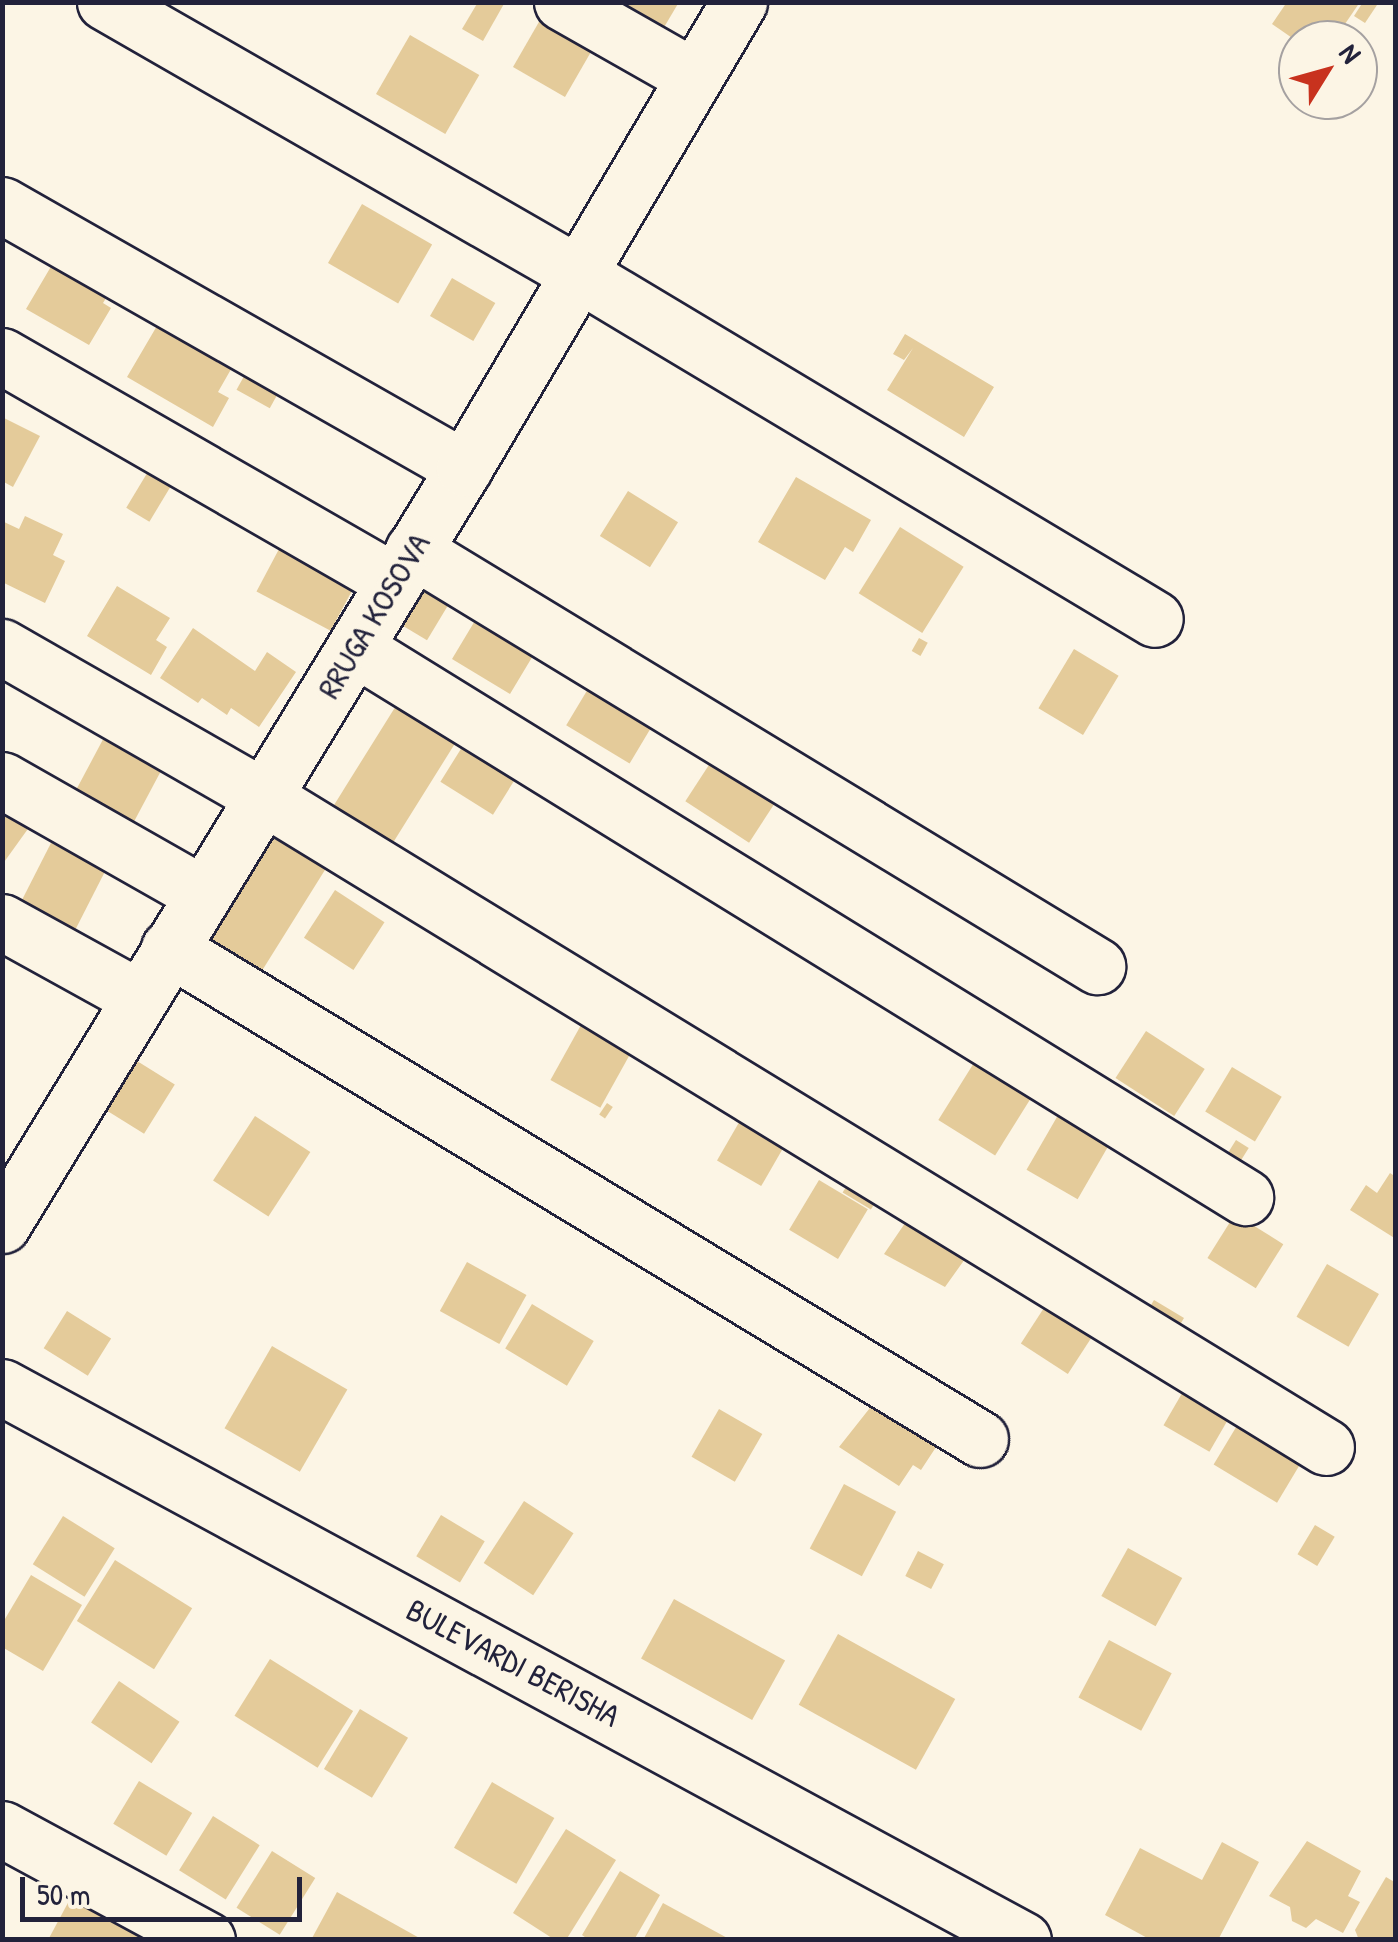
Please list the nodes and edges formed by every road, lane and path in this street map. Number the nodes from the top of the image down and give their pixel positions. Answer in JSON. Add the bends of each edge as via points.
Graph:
{"nodes":[{"id":1,"x":105,"y":2,"type":"edge"},
{"id":2,"x":562,"y":2,"type":"edge"},
{"id":3,"x":739,"y":2,"type":"edge"},
{"id":4,"x":694,"y":78,"type":"junction"},
{"id":5,"x":2,"y":205,"type":"edge"},
{"id":6,"x":579,"y":274,"type":"junction"},
{"id":7,"x":2,"y":356,"type":"edge"},
{"id":8,"x":464,"y":468,"type":"junction"},
{"id":9,"x":404,"y":566,"type":"junction"},
{"id":10,"x":1156,"y":619,"type":"dead end"},
{"id":11,"x":2,"y":647,"type":"edge"},
{"id":12,"x":355,"y":648,"type":"junction"},
{"id":13,"x":2,"y":780,"type":"edge"},
{"id":14,"x":264,"y":796,"type":"junction"},
{"id":15,"x":202,"y":894,"type":"junction"},
{"id":16,"x":2,"y":922,"type":"edge"},
{"id":17,"x":169,"y":948,"type":"junction"},
{"id":18,"x":1097,"y":966,"type":"dead end"},
{"id":19,"x":138,"y":997,"type":"junction"},
{"id":20,"x":1246,"y":1198,"type":"dead end"},
{"id":21,"x":2,"y":1225,"type":"edge"},
{"id":22,"x":2,"y":1387,"type":"edge"},
{"id":23,"x":980,"y":1439,"type":"dead end"},
{"id":24,"x":1326,"y":1447,"type":"dead end"},
{"id":25,"x":2,"y":1830,"type":"edge"},
{"id":26,"x":207,"y":1940,"type":"edge"},
{"id":27,"x":1023,"y":1940,"type":"edge"}],
"edges":[{"from":1,"to":6,"type":"street"},
{"from":2,"to":4,"type":"street"},
{"from":3,"to":4,"type":"street","name":"RRUGA KOSOVA"},
{"from":4,"to":6,"type":"street","name":"RRUGA KOSOVA"},
{"from":5,"to":8,"type":"street"},
{"from":6,"to":8,"type":"street","name":"RRUGA KOSOVA"},
{"from":6,"to":10,"type":"street"},
{"from":7,"to":9,"type":"street"},
{"from":8,"to":9,"type":"street","name":"RRUGA KOSOVA"},
{"from":9,"to":12,"type":"street","name":"RRUGA KOSOVA"},
{"from":9,"to":18,"type":"street"},
{"from":11,"to":14,"type":"street"},
{"from":12,"to":14,"type":"street","name":"RRUGA KOSOVA"},
{"from":12,"to":20,"type":"street"},
{"from":13,"to":15,"type":"street"},
{"from":14,"to":15,"type":"street","name":"RRUGA KOSOVA"},
{"from":14,"to":24,"type":"street"},
{"from":15,"to":17,"type":"street","name":"RRUGA KOSOVA"},
{"from":16,"to":19,"type":"street"},
{"from":17,"to":19,"type":"street","name":"RRUGA KOSOVA"},
{"from":17,"to":23,"type":"street"},
{"from":19,"to":21,"type":"street","name":"RRUGA KOSOVA"},
{"from":22,"to":27,"type":"street","name":"BULEVARDI BERISHA"},
{"from":25,"to":26,"type":"street"}]}
